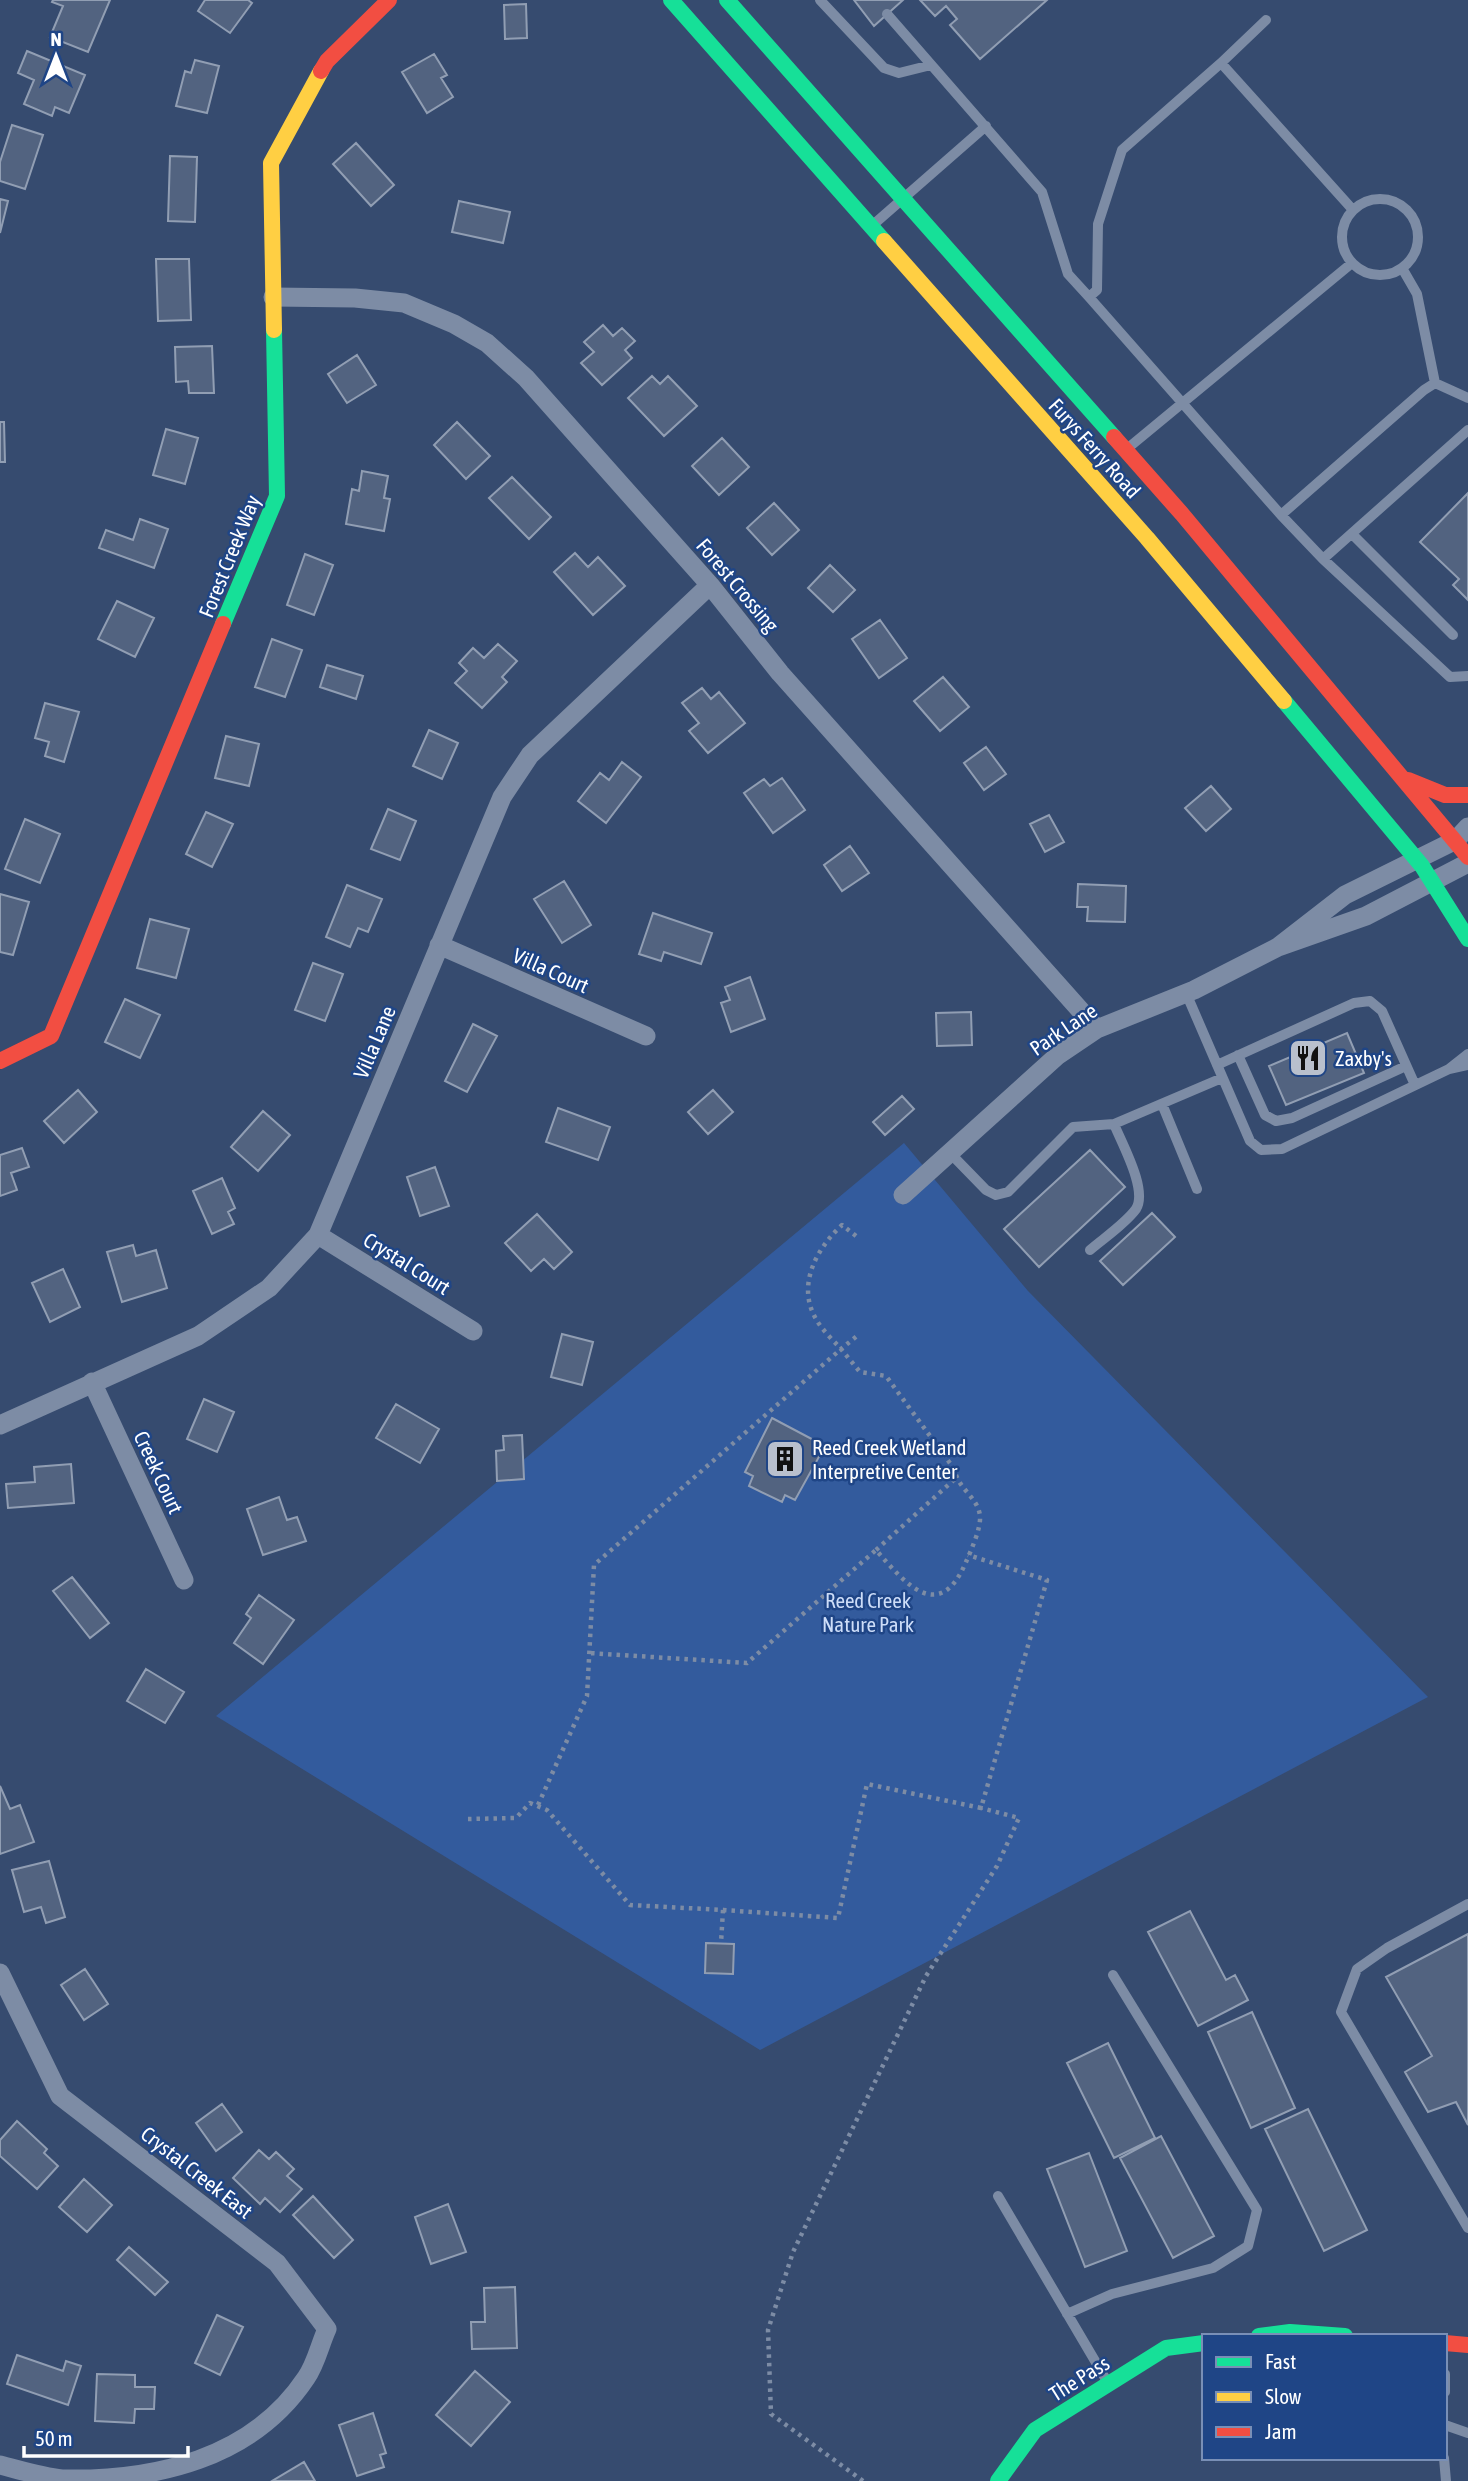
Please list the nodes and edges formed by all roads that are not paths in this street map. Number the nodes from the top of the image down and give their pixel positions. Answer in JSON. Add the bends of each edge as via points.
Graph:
{"nodes":[{"id":1,"x":389,"y":0,"type":"edge"},
{"id":2,"x":671,"y":0,"type":"edge"},
{"id":3,"x":727,"y":0,"type":"edge"},
{"id":4,"x":821,"y":0,"type":"edge"},
{"id":5,"x":887,"y":14,"type":"dead end"},
{"id":6,"x":1266,"y":20,"type":"dead end"},
{"id":7,"x":1221,"y":63,"type":"junction"},
{"id":8,"x":931,"y":65,"type":"junction"},
{"id":9,"x":986,"y":126,"type":"junction"},
{"id":10,"x":902,"y":200,"type":"junction"},
{"id":11,"x":1353,"y":210,"type":"junction"},
{"id":12,"x":871,"y":227,"type":"junction"},
{"id":13,"x":1352,"y":263,"type":"junction"},
{"id":14,"x":1402,"y":268,"type":"junction"},
{"id":15,"x":273,"y":297,"type":"junction"},
{"id":16,"x":1089,"y":297,"type":"junction"},
{"id":17,"x":1436,"y":383,"type":"junction"},
{"id":18,"x":1468,"y":398,"type":"edge"},
{"id":19,"x":1183,"y":403,"type":"junction"},
{"id":20,"x":1468,"y":430,"type":"edge"},
{"id":21,"x":1125,"y":450,"type":"junction"},
{"id":22,"x":1281,"y":515,"type":"junction"},
{"id":23,"x":1352,"y":534,"type":"junction"},
{"id":24,"x":1323,"y":559,"type":"junction"},
{"id":25,"x":710,"y":585,"type":"junction"},
{"id":26,"x":1453,"y":635,"type":"dead end"},
{"id":27,"x":1468,"y":676,"type":"edge"},
{"id":28,"x":1404,"y":778,"type":"junction"},
{"id":29,"x":1468,"y":795,"type":"edge"},
{"id":30,"x":1462,"y":833,"type":"edge"},
{"id":31,"x":1468,"y":857,"type":"edge"},
{"id":32,"x":1415,"y":858,"type":"junction"},
{"id":33,"x":1468,"y":863,"type":"edge"},
{"id":34,"x":1432,"y":882,"type":"junction"},
{"id":35,"x":1468,"y":939,"type":"edge"},
{"id":36,"x":439,"y":945,"type":"junction"},
{"id":37,"x":1278,"y":947,"type":"junction"},
{"id":38,"x":1186,"y":993,"type":"junction"},
{"id":39,"x":1097,"y":1029,"type":"junction"},
{"id":40,"x":646,"y":1036,"type":"dead end"},
{"id":41,"x":1468,"y":1054,"type":"edge"},
{"id":42,"x":1238,"y":1055,"type":"junction"},
{"id":43,"x":0,"y":1061,"type":"edge"},
{"id":44,"x":1217,"y":1065,"type":"junction"},
{"id":45,"x":1468,"y":1065,"type":"edge"},
{"id":46,"x":1406,"y":1066,"type":"junction"},
{"id":47,"x":1449,"y":1069,"type":"junction"},
{"id":48,"x":1222,"y":1078,"type":"junction"},
{"id":49,"x":1415,"y":1085,"type":"junction"},
{"id":50,"x":1162,"y":1104,"type":"junction"},
{"id":51,"x":1114,"y":1124,"type":"junction"},
{"id":52,"x":950,"y":1153,"type":"junction"},
{"id":53,"x":1197,"y":1189,"type":"dead end"},
{"id":54,"x":903,"y":1195,"type":"dead end"},
{"id":55,"x":317,"y":1235,"type":"junction"},
{"id":56,"x":1090,"y":1250,"type":"dead end"},
{"id":57,"x":473,"y":1331,"type":"dead end"},
{"id":58,"x":92,"y":1382,"type":"junction"},
{"id":59,"x":0,"y":1425,"type":"edge"},
{"id":60,"x":184,"y":1580,"type":"dead end"},
{"id":61,"x":1468,"y":1904,"type":"edge"},
{"id":62,"x":0,"y":1973,"type":"edge"},
{"id":63,"x":1113,"y":1975,"type":"dead end"},
{"id":64,"x":998,"y":2196,"type":"dead end"},
{"id":65,"x":1468,"y":2228,"type":"edge"},
{"id":66,"x":1067,"y":2314,"type":"junction"},
{"id":67,"x":1274,"y":2334,"type":"edge"},
{"id":68,"x":1318,"y":2334,"type":"edge"},
{"id":69,"x":1202,"y":2343,"type":"edge"},
{"id":70,"x":1447,"y":2343,"type":"edge"},
{"id":71,"x":1468,"y":2345,"type":"edge"},
{"id":72,"x":1108,"y":2384,"type":"junction"},
{"id":73,"x":1447,"y":2426,"type":"edge"},
{"id":74,"x":1468,"y":2433,"type":"edge"},
{"id":75,"x":1444,"y":2460,"type":"edge"},
{"id":76,"x":0,"y":2465,"type":"edge"},
{"id":77,"x":998,"y":2481,"type":"edge"},
{"id":78,"x":1446,"y":2481,"type":"edge"}],
"edges":[{"from":1,"to":15,"type":"main road","name":"Forest Creek Way","via":[[327,61],[271,163]]},
{"from":2,"to":12,"type":"main road","name":"Furys Ferry Road"},
{"from":3,"to":10,"type":"main road","name":"Furys Ferry Road"},
{"from":4,"to":8,"type":"lane","via":[[884,68],[899,73]]},
{"from":5,"to":8,"type":"lane"},
{"from":6,"to":7,"type":"lane"},
{"from":7,"to":11,"type":"lane"},
{"from":7,"to":16,"type":"lane","via":[[1122,150],[1098,224],[1097,290]]},
{"from":8,"to":9,"type":"lane"},
{"from":9,"to":10,"type":"lane"},
{"from":9,"to":16,"type":"lane","via":[[1042,192],[1068,274]]},
{"from":10,"to":12,"type":"lane"},
{"from":10,"to":21,"type":"main road","name":"Furys Ferry Road"},
{"from":11,"to":13,"type":"lane","via":[[1343,227],[1342,240]]},
{"from":11,"to":14,"type":"lane","via":[[1382,198],[1406,208],[1414,218],[1418,242],[1415,254]]},
{"from":12,"to":32,"type":"main road","name":"Furys Ferry Road","via":[[1147,538]]},
{"from":13,"to":14,"type":"lane","via":[[1374,275]]},
{"from":13,"to":19,"type":"lane"},
{"from":14,"to":17,"type":"lane","via":[[1418,294]]},
{"from":15,"to":25,"type":"street","name":"Forest Crossing","via":[[404,303],[487,343],[526,378]]},
{"from":15,"to":43,"type":"main road","name":"Forest Creek Way","via":[[277,496],[51,1036]]},
{"from":16,"to":19,"type":"lane"},
{"from":17,"to":18,"type":"lane"},
{"from":17,"to":22,"type":"lane"},
{"from":19,"to":21,"type":"lane"},
{"from":19,"to":22,"type":"lane"},
{"from":20,"to":23,"type":"lane"},
{"from":21,"to":28,"type":"main road","name":"Furys Ferry Road"},
{"from":22,"to":24,"type":"lane"},
{"from":23,"to":24,"type":"lane"},
{"from":23,"to":26,"type":"lane"},
{"from":24,"to":27,"type":"lane","via":[[1450,677]]},
{"from":25,"to":36,"type":"street","name":"Villa Lane","via":[[530,755],[502,797]]},
{"from":25,"to":39,"type":"street","name":"Forest Crossing","via":[[780,673]]},
{"from":28,"to":29,"type":"main road","via":[[1428,791]]},
{"from":28,"to":30,"type":"main road","name":"Furys Ferry Road"},
{"from":30,"to":31,"type":"main road","name":"Furys Ferry Road"},
{"from":30,"to":32,"type":"street","name":"Park Lane"},
{"from":32,"to":34,"type":"main road","name":"Furys Ferry Road"},
{"from":32,"to":37,"type":"street","name":"Park Lane","via":[[1345,895]]},
{"from":33,"to":34,"type":"street","name":"Park Lane"},
{"from":34,"to":35,"type":"main road","name":"Furys Ferry Road"},
{"from":34,"to":37,"type":"street","name":"Park Lane","via":[[1366,916]]},
{"from":36,"to":40,"type":"street","name":"Villa Court"},
{"from":36,"to":55,"type":"street","name":"Villa Lane"},
{"from":37,"to":38,"type":"street","name":"Park Lane"},
{"from":38,"to":39,"type":"street","name":"Park Lane"},
{"from":38,"to":44,"type":"lane"},
{"from":39,"to":52,"type":"street","name":"Park Lane","via":[[1056,1056]]},
{"from":41,"to":47,"type":"lane"},
{"from":42,"to":44,"type":"lane"},
{"from":42,"to":46,"type":"lane","via":[[1354,1003],[1370,1001],[1382,1011]]},
{"from":42,"to":46,"type":"lane","via":[[1265,1115],[1276,1121]]},
{"from":44,"to":48,"type":"lane"},
{"from":45,"to":47,"type":"lane"},
{"from":46,"to":49,"type":"lane"},
{"from":47,"to":49,"type":"lane"},
{"from":48,"to":49,"type":"lane","via":[[1250,1141],[1261,1150],[1282,1149]]},
{"from":48,"to":50,"type":"lane"},
{"from":50,"to":51,"type":"lane"},
{"from":50,"to":53,"type":"lane"},
{"from":51,"to":52,"type":"lane","via":[[1073,1127],[1008,1192],[996,1195]]},
{"from":51,"to":56,"type":"lane","via":[[1140,1188],[1140,1200],[1135,1210]]},
{"from":52,"to":54,"type":"street","name":"Park Lane"},
{"from":55,"to":57,"type":"street","name":"Crystal Court"},
{"from":55,"to":58,"type":"street","name":"Villa Lane","via":[[269,1288],[198,1336]]},
{"from":58,"to":59,"type":"street","name":"Villa Lane"},
{"from":58,"to":60,"type":"street","name":"Creek Court"},
{"from":61,"to":65,"type":"lane","via":[[1357,1969],[1341,2012]]},
{"from":62,"to":76,"type":"street","name":"Crystal Creek East","via":[[61,2096],[277,2263],[327,2329],[308,2375],[284,2407],[225,2452],[139,2479],[61,2479]]},
{"from":63,"to":66,"type":"lane","via":[[1257,2210],[1248,2246],[1213,2268],[1112,2294]]},
{"from":64,"to":66,"type":"lane"},
{"from":66,"to":72,"type":"lane"},
{"from":67,"to":68,"type":"main road"},
{"from":69,"to":72,"type":"main road","name":"The Pass","via":[[1166,2347]]},
{"from":70,"to":71,"type":"main road"},
{"from":72,"to":77,"type":"main road","name":"The Pass","via":[[1035,2430]]},
{"from":73,"to":74,"type":"lane"},
{"from":75,"to":78,"type":"lane"}]}
